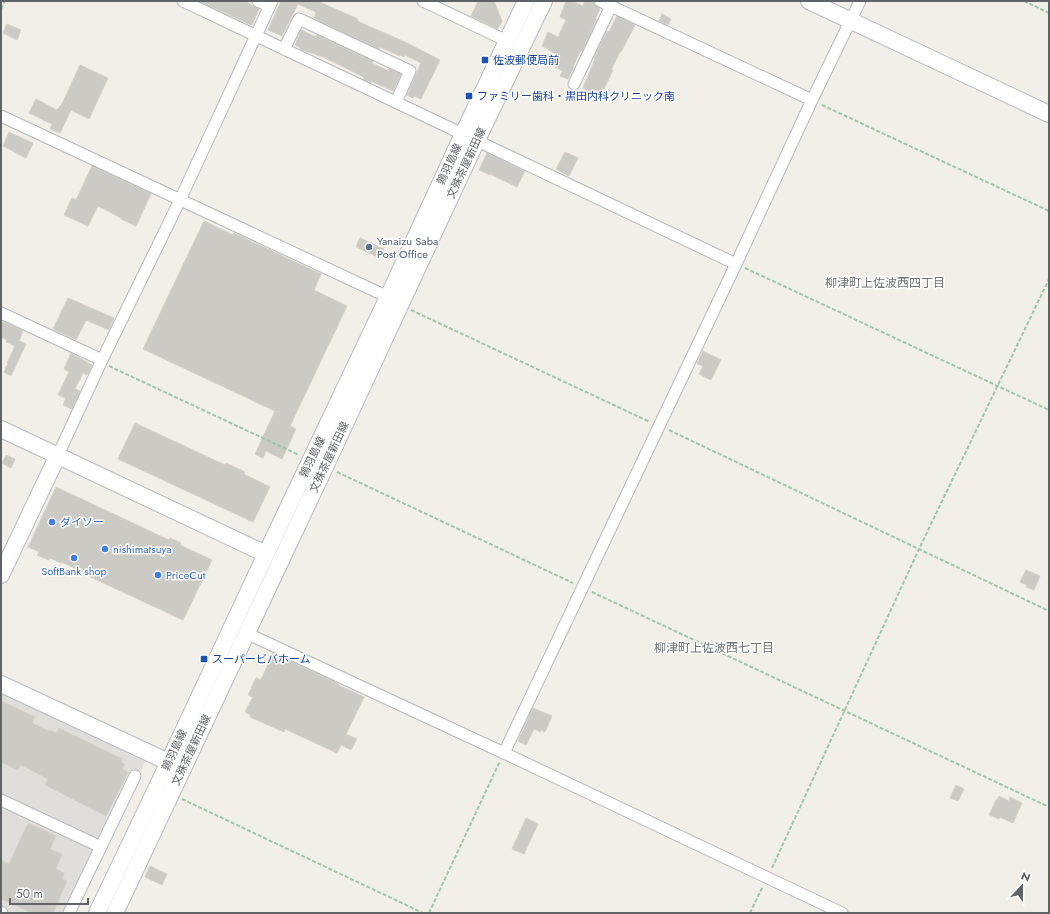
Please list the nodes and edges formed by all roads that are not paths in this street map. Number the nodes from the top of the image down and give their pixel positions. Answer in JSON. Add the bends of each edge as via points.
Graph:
{"nodes":[{"id":1,"x":183,"y":1,"type":"edge"},
{"id":2,"x":258,"y":1,"type":"edge"},
{"id":3,"x":423,"y":1,"type":"edge"},
{"id":4,"x":526,"y":1,"type":"edge"},
{"id":5,"x":544,"y":1,"type":"edge"},
{"id":6,"x":809,"y":1,"type":"edge"},
{"id":7,"x":860,"y":1,"type":"edge"},
{"id":8,"x":605,"y":3,"type":"edge"},
{"id":9,"x":271,"y":4,"type":"edge"},
{"id":10,"x":850,"y":21,"type":"junction"},
{"id":11,"x":256,"y":35,"type":"junction"},
{"id":12,"x":507,"y":41,"type":"junction"},
{"id":13,"x":284,"y":49,"type":"junction"},
{"id":14,"x":574,"y":84,"type":"dead end"},
{"id":15,"x":812,"y":100,"type":"junction"},
{"id":16,"x":396,"y":102,"type":"junction"},
{"id":17,"x":1049,"y":114,"type":"edge"},
{"id":18,"x":1,"y":116,"type":"edge"},
{"id":19,"x":470,"y":137,"type":"junction"},
{"id":20,"x":180,"y":200,"type":"junction"},
{"id":21,"x":736,"y":264,"type":"junction"},
{"id":22,"x":394,"y":301,"type":"junction"},
{"id":23,"x":1,"y":313,"type":"edge"},
{"id":24,"x":102,"y":360,"type":"junction"},
{"id":25,"x":1,"y":429,"type":"edge"},
{"id":26,"x":58,"y":455,"type":"junction"},
{"id":27,"x":318,"y":464,"type":"junction"},
{"id":28,"x":266,"y":554,"type":"junction"},
{"id":29,"x":1,"y":575,"type":"edge"},
{"id":30,"x":246,"y":632,"type":"junction"},
{"id":31,"x":1,"y":684,"type":"edge"},
{"id":32,"x":504,"y":753,"type":"junction"},
{"id":33,"x":176,"y":765,"type":"junction"},
{"id":34,"x":135,"y":776,"type":"dead end"},
{"id":35,"x":1,"y":800,"type":"edge"},
{"id":36,"x":101,"y":847,"type":"junction"},
{"id":37,"x":69,"y":913,"type":"edge"},
{"id":38,"x":97,"y":913,"type":"edge"},
{"id":39,"x":115,"y":913,"type":"edge"},
{"id":40,"x":842,"y":913,"type":"edge"}],
"edges":[{"from":1,"to":11,"type":"street"},
{"from":2,"to":9,"type":"street"},
{"from":3,"to":12,"type":"street"},
{"from":4,"to":12,"type":"main road","name":"鶉羽島線"},
{"from":5,"to":19,"type":"main road","name":"文殊茶屋新田線"},
{"from":6,"to":10,"type":"main road"},
{"from":7,"to":10,"type":"street"},
{"from":8,"to":14,"type":"street"},
{"from":8,"to":15,"type":"street"},
{"from":9,"to":11,"type":"street"},
{"from":10,"to":15,"type":"street"},
{"from":10,"to":17,"type":"main road"},
{"from":11,"to":13,"type":"street"},
{"from":11,"to":20,"type":"street"},
{"from":12,"to":19,"type":"main road","name":"鶉羽島線"},
{"from":13,"to":16,"type":"street"},
{"from":13,"to":16,"type":"street","via":[[298,20],[410,71]]},
{"from":15,"to":21,"type":"street"},
{"from":16,"to":19,"type":"street"},
{"from":18,"to":20,"type":"street"},
{"from":19,"to":21,"type":"street"},
{"from":19,"to":22,"type":"main road","name":"鶉羽島線"},
{"from":20,"to":22,"type":"street"},
{"from":20,"to":24,"type":"street"},
{"from":21,"to":32,"type":"street"},
{"from":22,"to":27,"type":"main road","name":"鶉羽島線"},
{"from":23,"to":24,"type":"street"},
{"from":24,"to":26,"type":"street"},
{"from":25,"to":26,"type":"main road"},
{"from":26,"to":28,"type":"main road"},
{"from":26,"to":29,"type":"main road"},
{"from":27,"to":28,"type":"main road","name":"鶉羽島線"},
{"from":27,"to":30,"type":"main road","name":"文殊茶屋新田線"},
{"from":28,"to":33,"type":"main road","name":"鶉羽島線"},
{"from":30,"to":32,"type":"street"},
{"from":30,"to":33,"type":"main road","name":"文殊茶屋新田線"},
{"from":31,"to":33,"type":"main road"},
{"from":32,"to":40,"type":"street"},
{"from":33,"to":38,"type":"main road","name":"鶉羽島線"},
{"from":33,"to":39,"type":"main road","name":"文殊茶屋新田線","via":[[171,794]]},
{"from":34,"to":36,"type":"street"},
{"from":35,"to":36,"type":"street"},
{"from":36,"to":37,"type":"street"}]}
